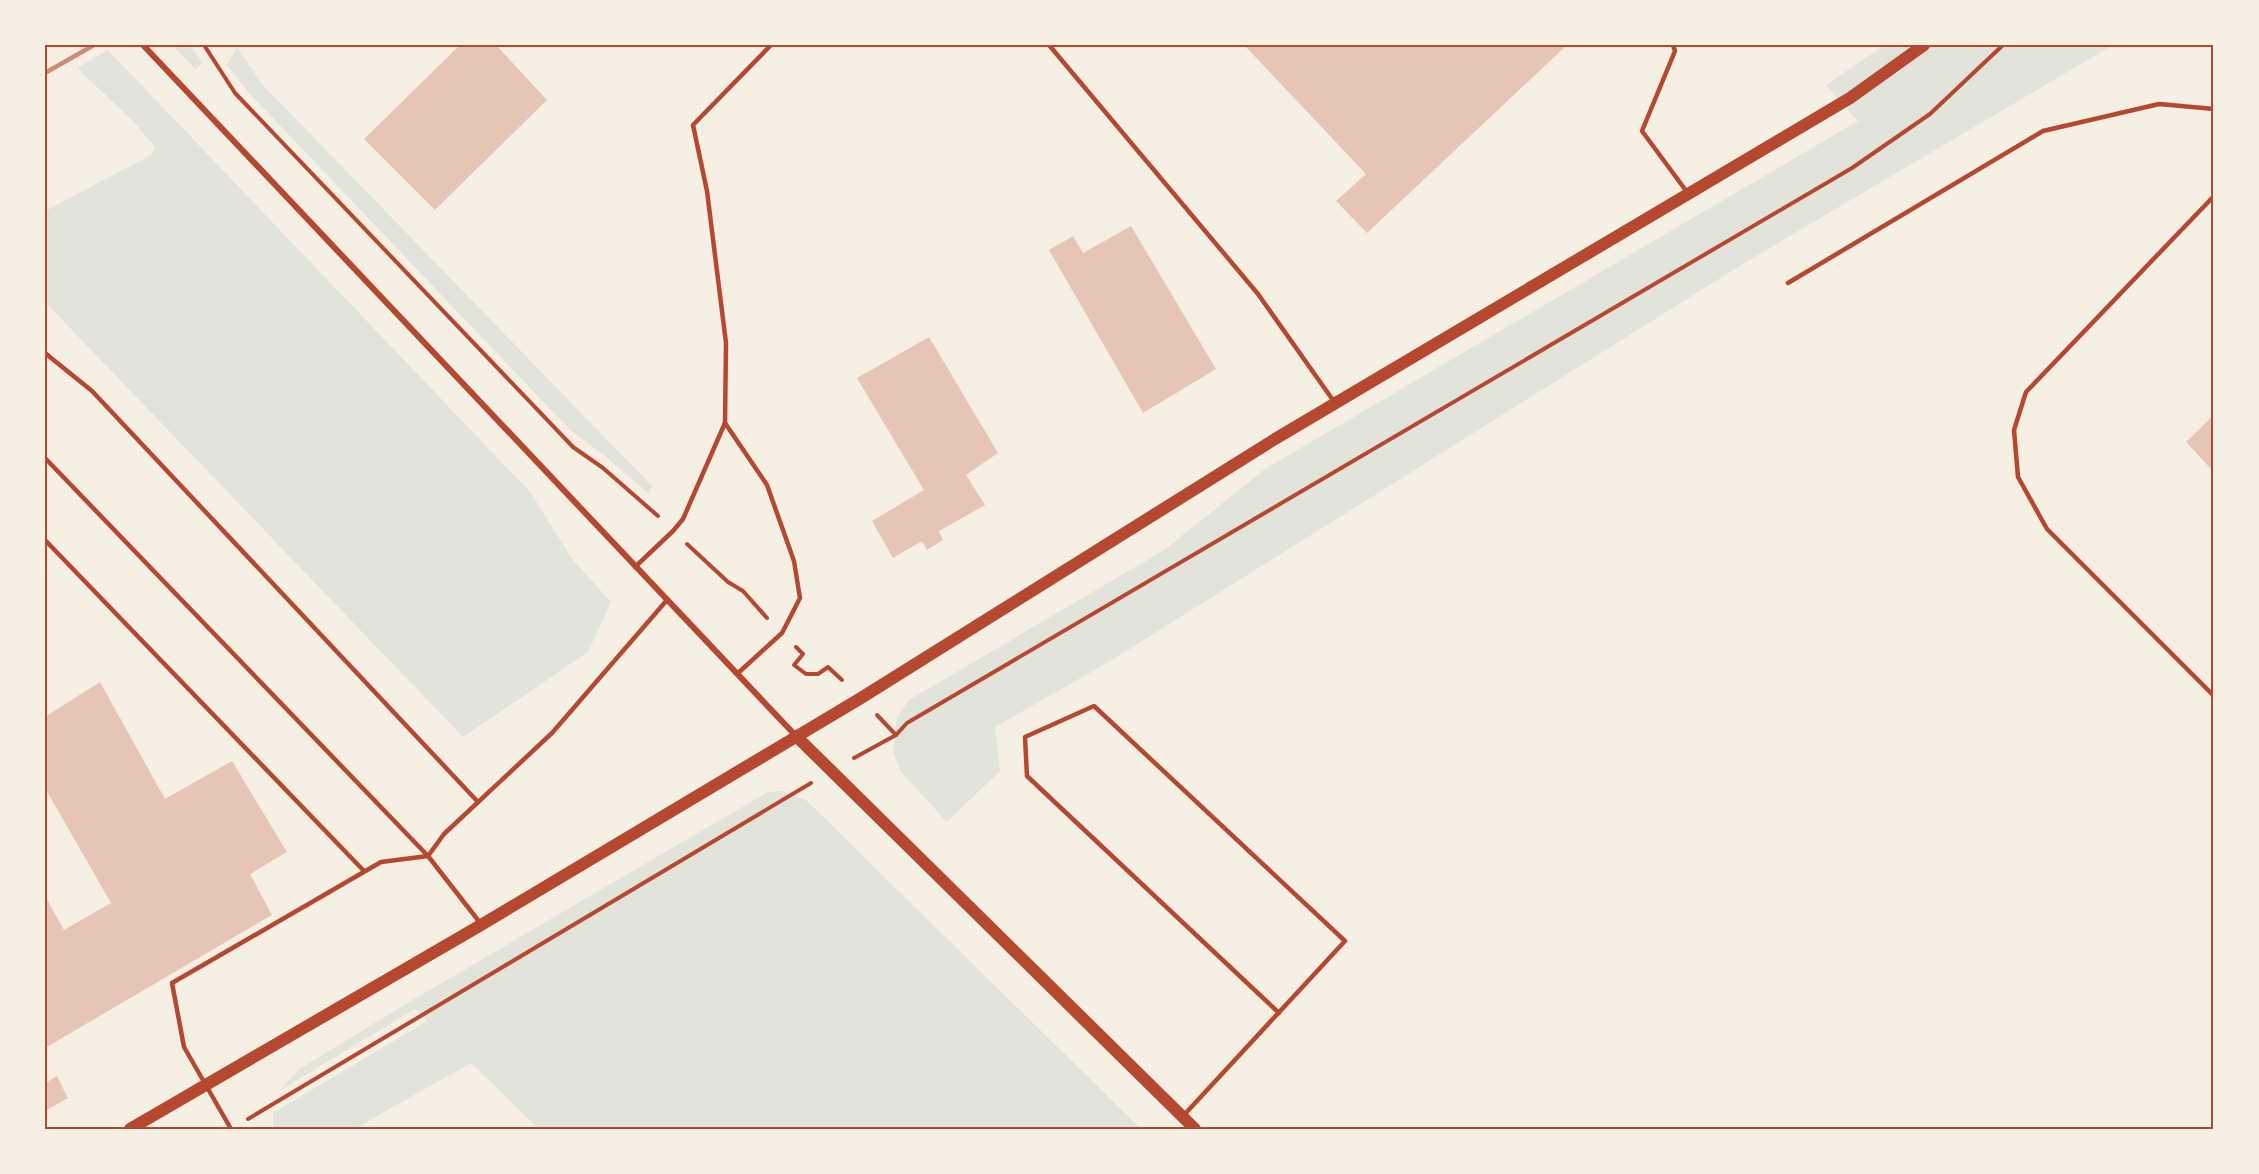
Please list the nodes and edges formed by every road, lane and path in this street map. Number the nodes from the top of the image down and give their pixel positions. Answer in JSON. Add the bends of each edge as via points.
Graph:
{"nodes":[{"id":1,"x":143,"y":45,"type":"edge"},
{"id":2,"x":204,"y":45,"type":"edge"},
{"id":3,"x":771,"y":45,"type":"edge"},
{"id":4,"x":1049,"y":45,"type":"edge"},
{"id":5,"x":1673,"y":45,"type":"edge"},
{"id":6,"x":1924,"y":45,"type":"edge"},
{"id":7,"x":2003,"y":45,"type":"edge"},
{"id":8,"x":2214,"y":110,"type":"edge"},
{"id":9,"x":1688,"y":194,"type":"junction"},
{"id":10,"x":2214,"y":196,"type":"edge"},
{"id":11,"x":1788,"y":283,"type":"dead end"},
{"id":12,"x":45,"y":353,"type":"edge"},
{"id":13,"x":1335,"y":404,"type":"junction"},
{"id":14,"x":725,"y":423,"type":"junction"},
{"id":15,"x":45,"y":458,"type":"edge"},
{"id":16,"x":673,"y":531,"type":"junction"},
{"id":17,"x":45,"y":540,"type":"edge"},
{"id":18,"x":635,"y":567,"type":"junction"},
{"id":19,"x":667,"y":600,"type":"junction"},
{"id":20,"x":782,"y":633,"type":"junction"},
{"id":21,"x":828,"y":667,"type":"dead end"},
{"id":22,"x":737,"y":674,"type":"junction"},
{"id":23,"x":2214,"y":696,"type":"edge"},
{"id":24,"x":896,"y":735,"type":"dead end"},
{"id":25,"x":796,"y":736,"type":"junction"},
{"id":26,"x":789,"y":796,"type":"dead end"},
{"id":27,"x":478,"y":802,"type":"junction"},
{"id":28,"x":428,"y":856,"type":"junction"},
{"id":29,"x":364,"y":872,"type":"junction"},
{"id":30,"x":481,"y":925,"type":"junction"},
{"id":31,"x":1279,"y":1013,"type":"junction"},
{"id":32,"x":205,"y":1085,"type":"junction"},
{"id":33,"x":1183,"y":1117,"type":"junction"},
{"id":34,"x":130,"y":1129,"type":"edge"},
{"id":35,"x":231,"y":1129,"type":"edge"},
{"id":36,"x":1195,"y":1129,"type":"edge"}],
"edges":[{"from":1,"to":18,"type":"street"},
{"from":2,"to":16,"type":"path","via":[[235,93],[573,447],[628,489]]},
{"from":3,"to":14,"type":"lane","via":[[693,124],[707,191],[726,343]]},
{"from":4,"to":13,"type":"lane","via":[[1258,294]]},
{"from":5,"to":9,"type":"lane","via":[[1675,51],[1642,131]]},
{"from":6,"to":9,"type":"main road","via":[[1850,98]]},
{"from":7,"to":24,"type":"path","via":[[1930,114],[1852,168],[907,723]]},
{"from":8,"to":11,"type":"lane","via":[[2159,104],[2043,131]]},
{"from":9,"to":13,"type":"main road"},
{"from":10,"to":23,"type":"lane","via":[[2026,392],[2014,430],[2018,477],[2047,529]]},
{"from":12,"to":27,"type":"lane","via":[[92,391]]},
{"from":13,"to":25,"type":"main road"},
{"from":14,"to":16,"type":"lane","via":[[683,519]]},
{"from":14,"to":20,"type":"lane","via":[[767,485],[794,561],[800,598]]},
{"from":15,"to":28,"type":"lane"},
{"from":16,"to":18,"type":"lane"},
{"from":16,"to":20,"type":"path","via":[[743,591]]},
{"from":17,"to":29,"type":"lane"},
{"from":18,"to":19,"type":"street"},
{"from":19,"to":22,"type":"street"},
{"from":19,"to":27,"type":"lane","via":[[552,733]]},
{"from":20,"to":21,"type":"path","via":[[803,654],[794,665],[806,674],[818,674]]},
{"from":20,"to":22,"type":"lane"},
{"from":22,"to":25,"type":"street"},
{"from":25,"to":30,"type":"main road"},
{"from":25,"to":33,"type":"main road"},
{"from":26,"to":35,"type":"path"},
{"from":27,"to":28,"type":"lane","via":[[444,834]]},
{"from":28,"to":29,"type":"lane","via":[[381,862]]},
{"from":28,"to":30,"type":"lane"},
{"from":29,"to":32,"type":"lane","via":[[172,983],[184,1047]]},
{"from":30,"to":32,"type":"main road"},
{"from":31,"to":31,"type":"lane","via":[[1345,941],[1094,706],[1025,737],[1027,776]]},
{"from":31,"to":33,"type":"lane"},
{"from":32,"to":34,"type":"main road"},
{"from":32,"to":35,"type":"lane"},
{"from":33,"to":36,"type":"main road"}]}
